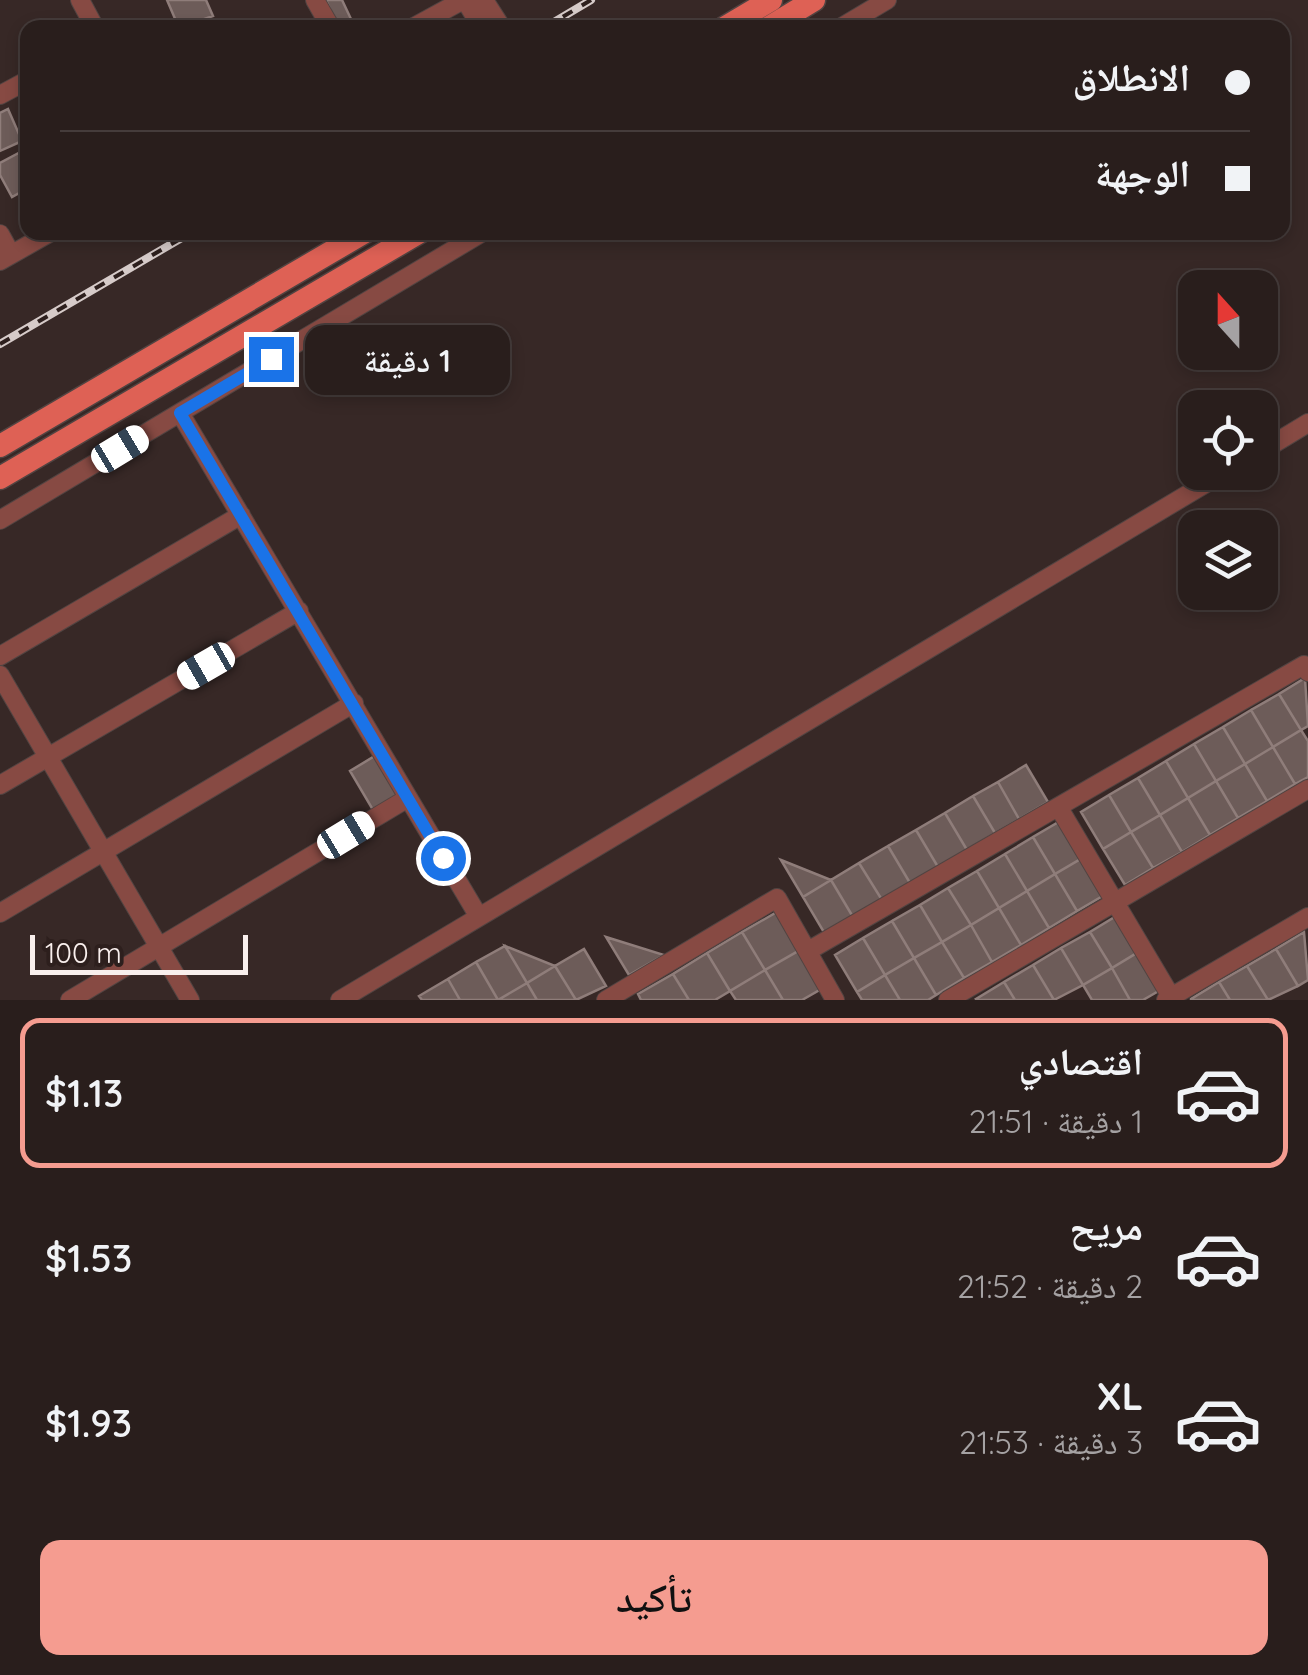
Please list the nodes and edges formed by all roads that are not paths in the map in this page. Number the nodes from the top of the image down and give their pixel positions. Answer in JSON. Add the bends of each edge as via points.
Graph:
{"nodes":[{"id":1,"x":464,"y":0,"type":"edge"},
{"id":2,"x":771,"y":0,"type":"edge"},
{"id":3,"x":814,"y":0,"type":"edge"},
{"id":4,"x":887,"y":0,"type":"edge"},
{"id":5,"x":427,"y":20,"type":"edge"},
{"id":6,"x":737,"y":20,"type":"edge"},
{"id":7,"x":781,"y":20,"type":"edge"},
{"id":8,"x":853,"y":20,"type":"edge"},
{"id":9,"x":0,"y":234,"type":"edge"},
{"id":10,"x":37,"y":240,"type":"edge"},
{"id":11,"x":351,"y":240,"type":"edge"},
{"id":12,"x":406,"y":240,"type":"edge"},
{"id":13,"x":470,"y":240,"type":"edge"},
{"id":14,"x":6,"y":258,"type":"edge"},
{"id":15,"x":180,"y":413,"type":"junction"},
{"id":16,"x":1308,"y":423,"type":"edge"},
{"id":17,"x":1278,"y":441,"type":"edge"},
{"id":18,"x":0,"y":446,"type":"edge"},
{"id":19,"x":0,"y":478,"type":"edge"},
{"id":20,"x":1196,"y":490,"type":"edge"},
{"id":21,"x":241,"y":515,"type":"junction"},
{"id":22,"x":0,"y":520,"type":"edge"},
{"id":23,"x":300,"y":611,"type":"junction"},
{"id":24,"x":0,"y":656,"type":"edge"},
{"id":25,"x":1308,"y":672,"type":"edge"},
{"id":26,"x":0,"y":675,"type":"edge"},
{"id":27,"x":354,"y":703,"type":"junction"},
{"id":28,"x":49,"y":758,"type":"junction"},
{"id":29,"x":0,"y":786,"type":"edge"},
{"id":30,"x":1308,"y":789,"type":"edge"},
{"id":31,"x":408,"y":798,"type":"junction"},
{"id":32,"x":1059,"y":808,"type":"junction"},
{"id":33,"x":105,"y":851,"type":"junction"},
{"id":34,"x":1114,"y":902,"type":"junction"},
{"id":35,"x":0,"y":914,"type":"edge"},
{"id":36,"x":478,"y":917,"type":"junction"},
{"id":37,"x":1308,"y":917,"type":"edge"},
{"id":38,"x":159,"y":947,"type":"junction"},
{"id":39,"x":808,"y":951,"type":"junction"},
{"id":40,"x":363,"y":994,"type":"edge"},
{"id":41,"x":615,"y":998,"type":"edge"},
{"id":42,"x":829,"y":998,"type":"edge"},
{"id":43,"x":1170,"y":999,"type":"edge"},
{"id":44,"x":70,"y":1000,"type":"edge"},
{"id":45,"x":190,"y":1000,"type":"edge"},
{"id":46,"x":340,"y":1000,"type":"edge"},
{"id":47,"x":948,"y":1000,"type":"edge"}],
"edges":[{"from":1,"to":5,"type":"street"},
{"from":2,"to":6,"type":"main road"},
{"from":3,"to":7,"type":"main road"},
{"from":4,"to":8,"type":"street"},
{"from":9,"to":14,"type":"street"},
{"from":10,"to":14,"type":"street"},
{"from":11,"to":18,"type":"main road"},
{"from":12,"to":19,"type":"main road"},
{"from":13,"to":15,"type":"street"},
{"from":15,"to":21,"type":"street"},
{"from":15,"to":22,"type":"street"},
{"from":16,"to":17,"type":"street"},
{"from":20,"to":36,"type":"street"},
{"from":21,"to":23,"type":"street"},
{"from":21,"to":24,"type":"street"},
{"from":23,"to":27,"type":"street"},
{"from":23,"to":28,"type":"street"},
{"from":25,"to":32,"type":"street","via":[[1304,664]]},
{"from":26,"to":28,"type":"street"},
{"from":27,"to":31,"type":"street"},
{"from":27,"to":33,"type":"street"},
{"from":28,"to":29,"type":"street"},
{"from":28,"to":33,"type":"street"},
{"from":30,"to":34,"type":"street"},
{"from":31,"to":36,"type":"street"},
{"from":31,"to":38,"type":"street"},
{"from":32,"to":34,"type":"street"},
{"from":32,"to":39,"type":"street"},
{"from":33,"to":35,"type":"street"},
{"from":33,"to":38,"type":"street"},
{"from":34,"to":43,"type":"street"},
{"from":34,"to":47,"type":"street"},
{"from":36,"to":40,"type":"street"},
{"from":37,"to":43,"type":"street"},
{"from":38,"to":44,"type":"street"},
{"from":38,"to":45,"type":"street"},
{"from":39,"to":41,"type":"street","via":[[777,898]]},
{"from":39,"to":42,"type":"street"},
{"from":40,"to":46,"type":"street"}]}
